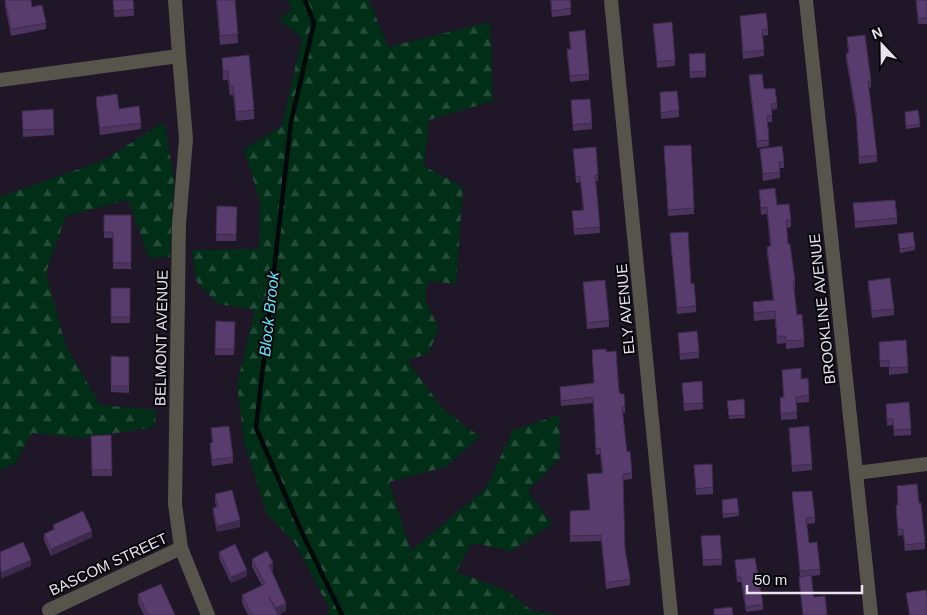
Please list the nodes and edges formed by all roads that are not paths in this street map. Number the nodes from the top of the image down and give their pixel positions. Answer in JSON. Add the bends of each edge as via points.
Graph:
{"nodes":[{"id":1,"x":175,"y":0,"type":"edge"},
{"id":2,"x":611,"y":0,"type":"edge"},
{"id":3,"x":806,"y":0,"type":"edge"},
{"id":4,"x":180,"y":56,"type":"junction"},
{"id":5,"x":0,"y":80,"type":"edge"},
{"id":6,"x":927,"y":464,"type":"edge"},
{"id":7,"x":856,"y":473,"type":"junction"},
{"id":8,"x":181,"y":548,"type":"junction"},
{"id":9,"x":49,"y":610,"type":"dead end"},
{"id":10,"x":208,"y":615,"type":"edge"},
{"id":11,"x":671,"y":615,"type":"edge"},
{"id":12,"x":871,"y":615,"type":"edge"}],
"edges":[{"from":1,"to":4,"type":"street","name":"BELMONT AVENUE"},
{"from":2,"to":11,"type":"street","name":"ELY AVENUE"},
{"from":3,"to":7,"type":"street","name":"BROOKLINE AVENUE"},
{"from":4,"to":5,"type":"street"},
{"from":4,"to":8,"type":"street","name":"BELMONT AVENUE","via":[[186,140],[179,224],[175,504]]},
{"from":6,"to":7,"type":"street"},
{"from":7,"to":12,"type":"street","name":"BROOKLINE AVENUE"},
{"from":8,"to":9,"type":"street","name":"BASCOM STREET"},
{"from":8,"to":10,"type":"street","name":"BELMONT AVENUE"}]}
